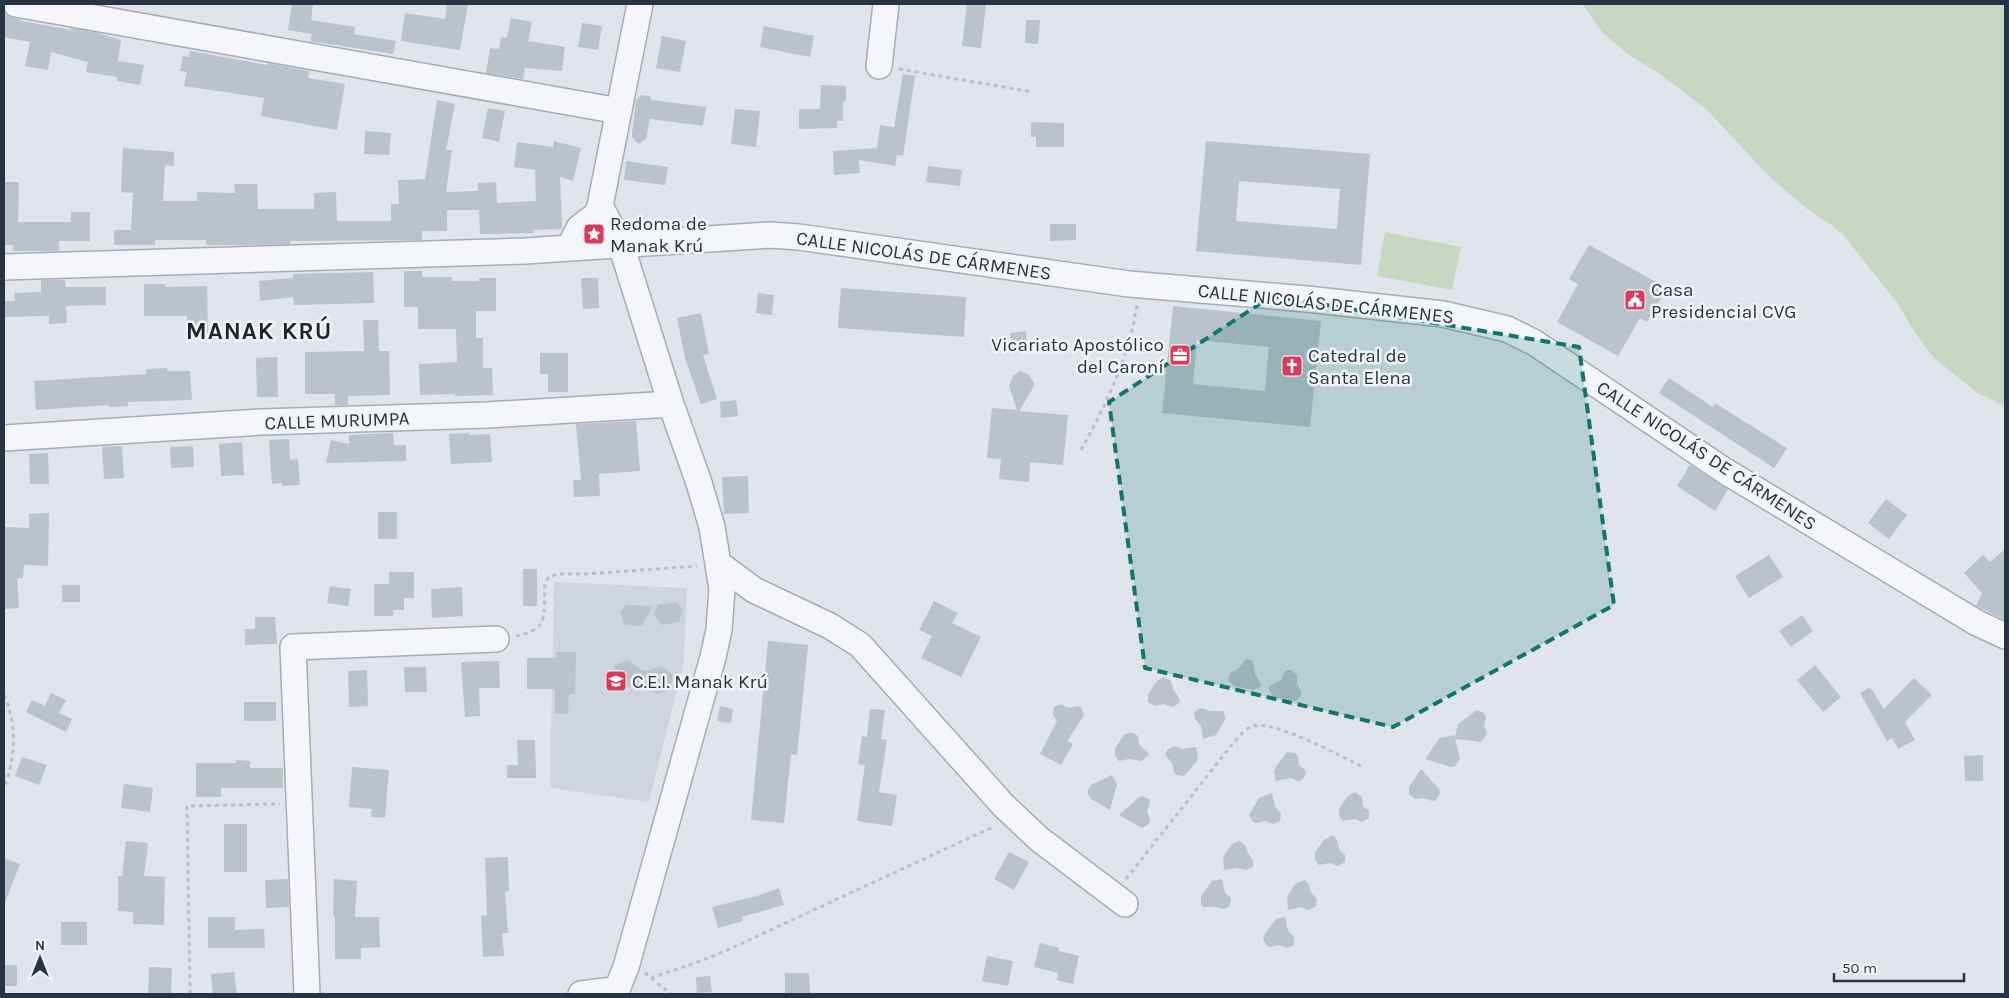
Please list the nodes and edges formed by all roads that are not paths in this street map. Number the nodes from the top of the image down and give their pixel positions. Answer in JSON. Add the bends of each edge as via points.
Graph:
{"nodes":[{"id":1,"x":16,"y":4,"type":"edge"},
{"id":2,"x":640,"y":4,"type":"edge"},
{"id":3,"x":886,"y":4,"type":"edge"},
{"id":4,"x":879,"y":66,"type":"road end"},
{"id":5,"x":619,"y":111,"type":"junction"},
{"id":6,"x":600,"y":206,"type":"junction"},
{"id":7,"x":621,"y":245,"type":"junction"},
{"id":8,"x":569,"y":248,"type":"junction"},
{"id":9,"x":4,"y":267,"type":"edge"},
{"id":10,"x":671,"y":404,"type":"junction"},
{"id":11,"x":4,"y":438,"type":"edge"},
{"id":12,"x":718,"y":564,"type":"junction"},
{"id":13,"x":2005,"y":636,"type":"edge"},
{"id":14,"x":496,"y":639,"type":"road end"},
{"id":15,"x":1119,"y":900,"type":"road end"},
{"id":16,"x":307,"y":994,"type":"edge"},
{"id":17,"x":581,"y":994,"type":"edge"}],
"edges":[{"from":1,"to":5,"type":"street"},
{"from":2,"to":5,"type":"street"},
{"from":3,"to":4,"type":"street"},
{"from":5,"to":6,"type":"street"},
{"from":6,"to":7,"type":"street"},
{"from":6,"to":8,"type":"street","via":[[597,214],[578,228]]},
{"from":7,"to":8,"type":"street","name":"CALLE NICOLÁS DE CÁRMENES"},
{"from":7,"to":10,"type":"street"},
{"from":7,"to":13,"type":"street","name":"CALLE NICOLÁS DE CÁRMENES","via":[[770,235],[799,237],[1141,285],[1403,308],[1508,329],[1582,373],[1742,481],[1977,623]]},
{"from":8,"to":9,"type":"street","name":"CALLE NICOLÁS DE CÁRMENES"},
{"from":10,"to":11,"type":"street","name":"CALLE MURUMPA","via":[[262,422]]},
{"from":10,"to":12,"type":"street","via":[[712,527]]},
{"from":12,"to":15,"type":"street","via":[[754,590],[830,626],[860,645],[1015,817]]},
{"from":12,"to":17,"type":"street","via":[[721,610],[713,657],[628,959],[618,987],[608,992]]},
{"from":14,"to":16,"type":"street","via":[[293,647]]}]}
